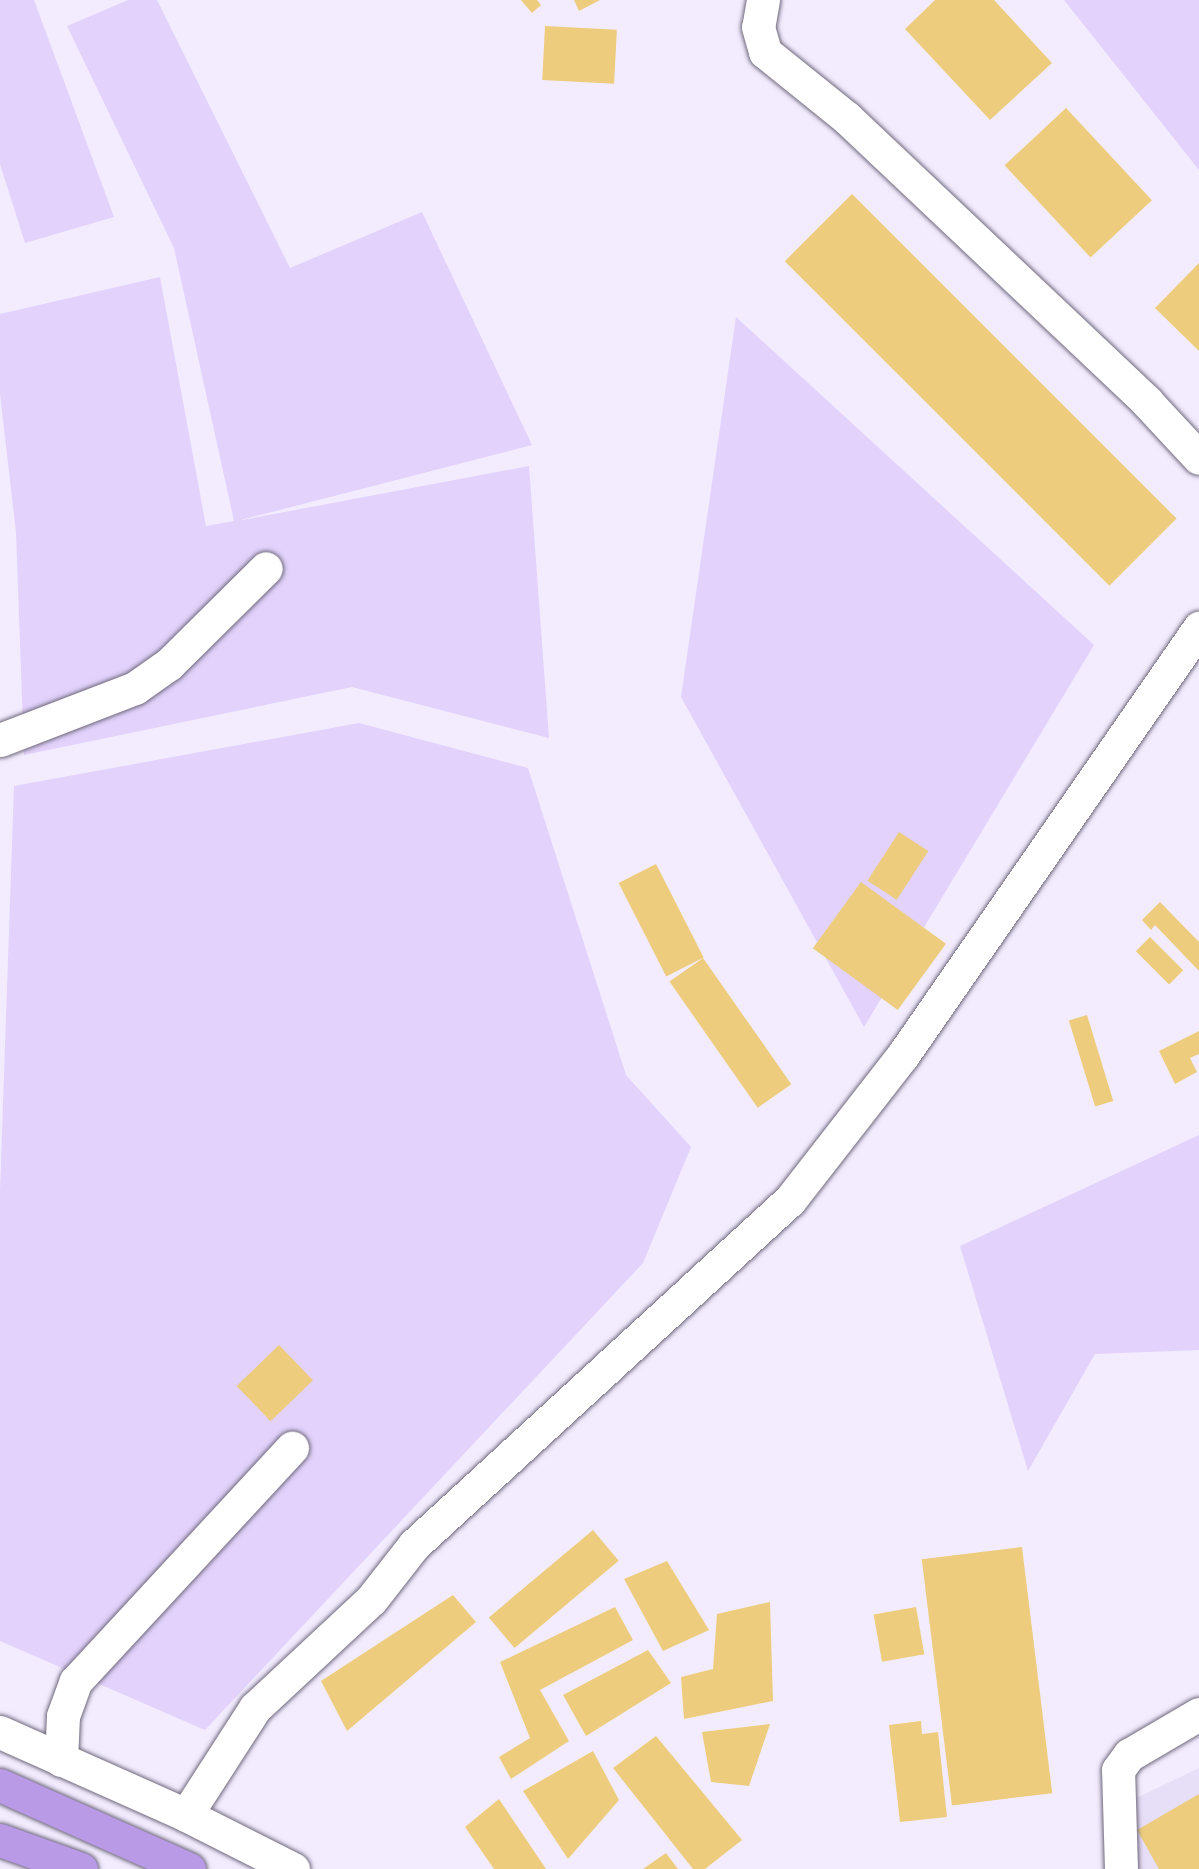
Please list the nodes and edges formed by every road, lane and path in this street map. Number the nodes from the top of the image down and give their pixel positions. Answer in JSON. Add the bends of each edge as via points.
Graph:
{"nodes":[{"id":1,"x":763,"y":0,"type":"edge"},
{"id":2,"x":1199,"y":458,"type":"edge"},
{"id":3,"x":266,"y":568,"type":"dead end"},
{"id":4,"x":1199,"y":628,"type":"edge"},
{"id":5,"x":0,"y":740,"type":"edge"},
{"id":6,"x":292,"y":1448,"type":"dead end"},
{"id":7,"x":1199,"y":1714,"type":"edge"},
{"id":8,"x":0,"y":1732,"type":"edge"},
{"id":9,"x":61,"y":1760,"type":"junction"},
{"id":10,"x":0,"y":1785,"type":"edge"},
{"id":11,"x":186,"y":1815,"type":"junction"},
{"id":12,"x":0,"y":1840,"type":"edge"},
{"id":13,"x":81,"y":1869,"type":"edge"},
{"id":14,"x":189,"y":1869,"type":"edge"},
{"id":15,"x":293,"y":1869,"type":"edge"},
{"id":16,"x":1121,"y":1869,"type":"edge"}],
"edges":[{"from":1,"to":2,"type":"street","via":[[758,27],[765,52],[855,126],[1147,402]]},
{"from":3,"to":5,"type":"street","via":[[169,664],[135,688]]},
{"from":4,"to":11,"type":"street","via":[[903,1054],[790,1200],[414,1545],[371,1600],[255,1708]]},
{"from":6,"to":9,"type":"street","via":[[76,1681],[63,1716]]},
{"from":7,"to":16,"type":"street","via":[[1129,1755],[1118,1770]]},
{"from":8,"to":9,"type":"street"},
{"from":9,"to":11,"type":"street"},
{"from":10,"to":14,"type":"highway"},
{"from":11,"to":15,"type":"street"},
{"from":12,"to":13,"type":"highway"}]}
